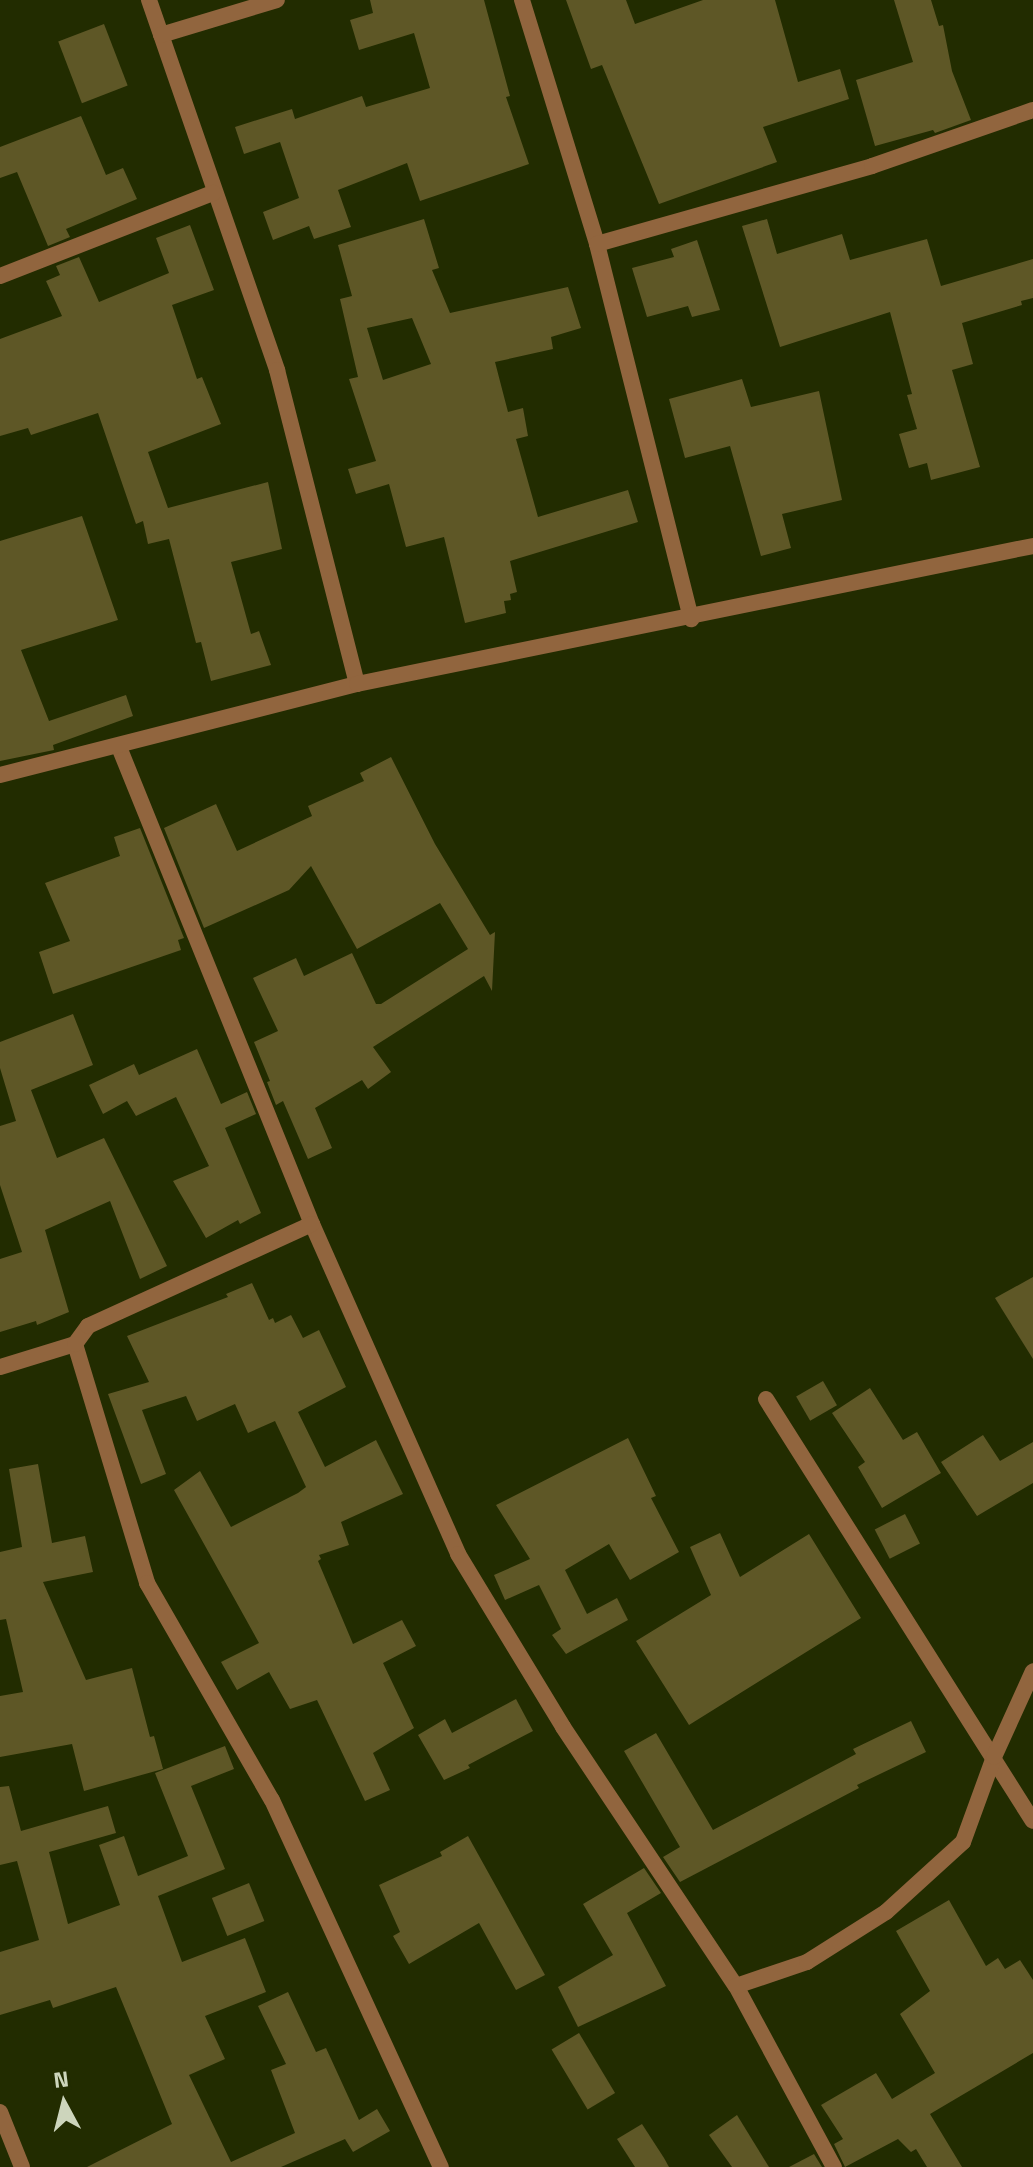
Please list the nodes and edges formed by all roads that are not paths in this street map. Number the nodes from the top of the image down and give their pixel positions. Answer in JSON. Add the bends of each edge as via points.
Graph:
{"nodes":[{"id":1,"x":149,"y":0,"type":"edge"},
{"id":2,"x":277,"y":0,"type":"edge"},
{"id":3,"x":522,"y":0,"type":"edge"},
{"id":4,"x":161,"y":35,"type":"junction"},
{"id":5,"x":1033,"y":110,"type":"edge"},
{"id":6,"x":213,"y":193,"type":"junction"},
{"id":7,"x":597,"y":244,"type":"junction"},
{"id":8,"x":0,"y":276,"type":"edge"},
{"id":9,"x":1033,"y":546,"type":"edge"},
{"id":10,"x":691,"y":619,"type":"junction"},
{"id":11,"x":357,"y":684,"type":"junction"},
{"id":12,"x":119,"y":747,"type":"junction"},
{"id":13,"x":0,"y":775,"type":"edge"},
{"id":14,"x":312,"y":1224,"type":"junction"},
{"id":15,"x":75,"y":1344,"type":"junction"},
{"id":16,"x":0,"y":1367,"type":"edge"},
{"id":17,"x":766,"y":1399,"type":"dead end"},
{"id":18,"x":1033,"y":1671,"type":"edge"},
{"id":19,"x":994,"y":1757,"type":"junction"},
{"id":20,"x":1033,"y":1821,"type":"edge"},
{"id":21,"x":736,"y":1986,"type":"junction"},
{"id":22,"x":0,"y":2112,"type":"edge"},
{"id":23,"x":22,"y":2167,"type":"edge"},
{"id":24,"x":441,"y":2167,"type":"edge"},
{"id":25,"x":834,"y":2167,"type":"edge"}],
"edges":[{"from":1,"to":4,"type":"street"},
{"from":2,"to":4,"type":"street"},
{"from":3,"to":7,"type":"street"},
{"from":4,"to":6,"type":"street"},
{"from":5,"to":7,"type":"street","via":[[872,166]]},
{"from":6,"to":8,"type":"street"},
{"from":6,"to":11,"type":"street","via":[[277,370]]},
{"from":7,"to":10,"type":"street"},
{"from":9,"to":10,"type":"street"},
{"from":10,"to":11,"type":"street"},
{"from":11,"to":12,"type":"street"},
{"from":12,"to":13,"type":"street"},
{"from":12,"to":14,"type":"street"},
{"from":14,"to":15,"type":"street","via":[[88,1326]]},
{"from":14,"to":21,"type":"street","via":[[458,1554],[563,1727]]},
{"from":15,"to":16,"type":"street"},
{"from":15,"to":24,"type":"street","via":[[147,1583],[272,1800]]},
{"from":17,"to":19,"type":"street"},
{"from":18,"to":19,"type":"street"},
{"from":19,"to":20,"type":"street"},
{"from":19,"to":21,"type":"street","via":[[963,1842],[886,1912],[807,1962]]},
{"from":21,"to":25,"type":"street"},
{"from":22,"to":23,"type":"street"}]}
